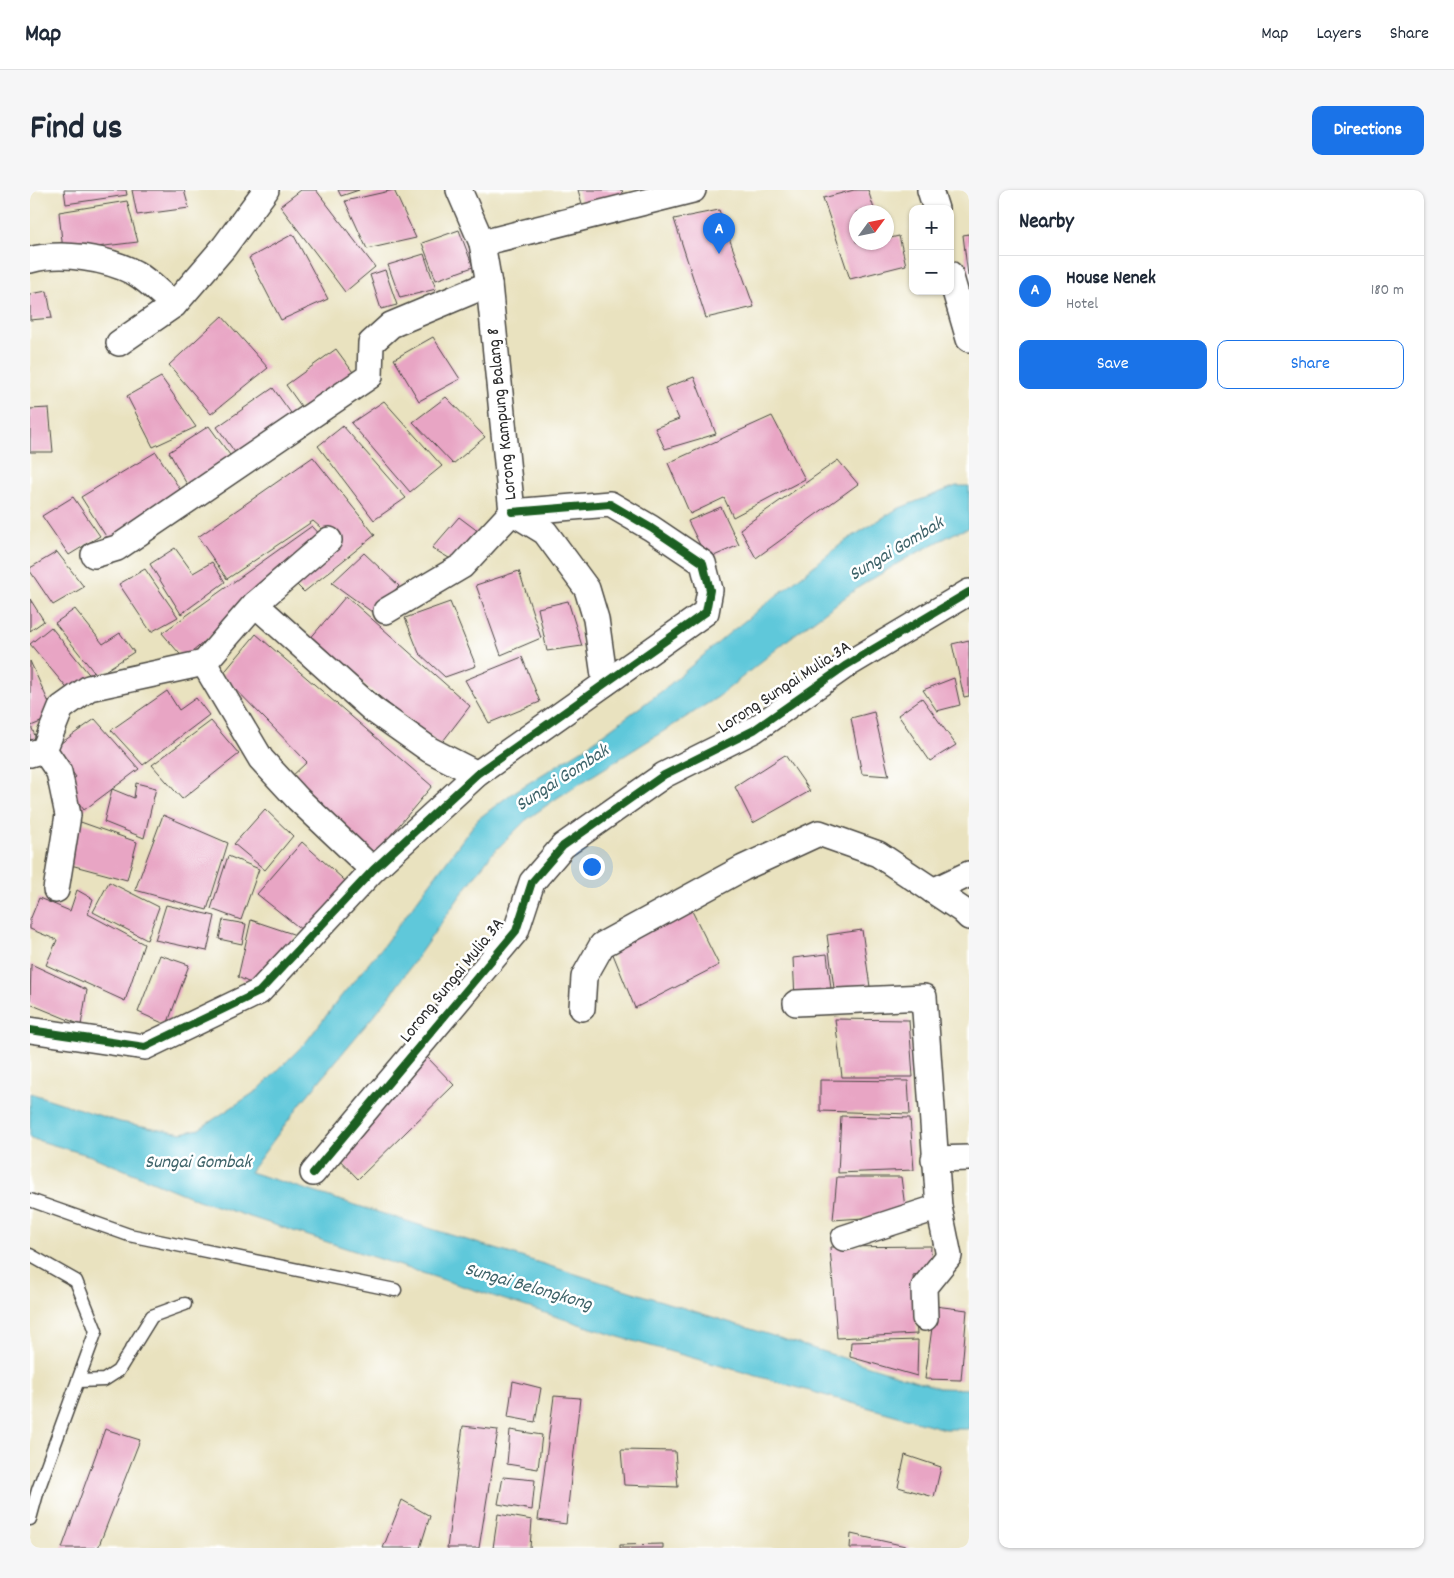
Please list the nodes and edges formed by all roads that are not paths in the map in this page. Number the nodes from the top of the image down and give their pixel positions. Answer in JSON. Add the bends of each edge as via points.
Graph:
{"nodes":[{"id":1,"x":266,"y":190,"type":"edge"},
{"id":2,"x":459,"y":190,"type":"edge"},
{"id":3,"x":693,"y":190,"type":"edge"},
{"id":4,"x":930,"y":190,"type":"edge"},
{"id":5,"x":935,"y":205,"type":"edge"},
{"id":6,"x":482,"y":243,"type":"junction"},
{"id":7,"x":30,"y":260,"type":"edge"},
{"id":8,"x":490,"y":284,"type":"junction"},
{"id":9,"x":954,"y":288,"type":"edge"},
{"id":10,"x":174,"y":305,"type":"junction"},
{"id":11,"x":969,"y":339,"type":"edge"},
{"id":12,"x":119,"y":343,"type":"dead end"},
{"id":13,"x":512,"y":512,"type":"junction"},
{"id":14,"x":329,"y":540,"type":"dead end"},
{"id":15,"x":94,"y":555,"type":"dead end"},
{"id":16,"x":969,"y":592,"type":"edge"},
{"id":17,"x":256,"y":604,"type":"junction"},
{"id":18,"x":386,"y":611,"type":"dead end"},
{"id":19,"x":204,"y":663,"type":"junction"},
{"id":20,"x":605,"y":683,"type":"junction"},
{"id":21,"x":37,"y":752,"type":"edge"},
{"id":22,"x":477,"y":774,"type":"junction"},
{"id":23,"x":373,"y":870,"type":"junction"},
{"id":24,"x":969,"y":874,"type":"edge"},
{"id":25,"x":56,"y":890,"type":"dead end"},
{"id":26,"x":933,"y":891,"type":"junction"},
{"id":27,"x":969,"y":918,"type":"edge"},
{"id":28,"x":796,"y":1003,"type":"dead end"},
{"id":29,"x":582,"y":1008,"type":"dead end"},
{"id":30,"x":30,"y":1030,"type":"edge"},
{"id":31,"x":969,"y":1158,"type":"edge"},
{"id":32,"x":934,"y":1159,"type":"junction"},
{"id":33,"x":313,"y":1173,"type":"dead end"},
{"id":34,"x":30,"y":1200,"type":"edge"},
{"id":35,"x":939,"y":1207,"type":"junction"},
{"id":36,"x":844,"y":1238,"type":"dead end"},
{"id":37,"x":30,"y":1255,"type":"edge"},
{"id":38,"x":395,"y":1290,"type":"dead end"},
{"id":39,"x":185,"y":1304,"type":"dead end"},
{"id":40,"x":925,"y":1318,"type":"dead end"},
{"id":41,"x":79,"y":1381,"type":"junction"},
{"id":42,"x":30,"y":1519,"type":"edge"}],
"edges":[{"from":1,"to":10,"type":"street","via":[[224,247]]},
{"from":2,"to":6,"type":"street","name":"Lorong Kampung Balang 8"},
{"from":3,"to":6,"type":"street"},
{"from":4,"to":5,"type":"street"},
{"from":6,"to":8,"type":"street","name":"Lorong Kampung Balang 8"},
{"from":7,"to":10,"type":"street","via":[[72,256],[100,261],[135,273]]},
{"from":8,"to":13,"type":"street","name":"Lorong Kampung Balang 8"},
{"from":8,"to":15,"type":"street","via":[[391,325],[371,342],[370,376],[117,548]]},
{"from":9,"to":11,"type":"street"},
{"from":10,"to":12,"type":"street"},
{"from":13,"to":18,"type":"street","name":"Lorong Kampung Balang 8","via":[[462,566]]},
{"from":13,"to":20,"type":"street","via":[[545,532],[587,588],[596,620]]},
{"from":13,"to":20,"type":"street","via":[[610,504],[703,563],[710,590],[706,612]]},
{"from":14,"to":17,"type":"street"},
{"from":16,"to":33,"type":"street","name":"Lorong Sungai Mulia 3A","via":[[845,666],[754,730],[664,775],[563,846],[532,882],[516,931]]},
{"from":17,"to":19,"type":"street"},
{"from":17,"to":22,"type":"street","via":[[372,708],[430,750]]},
{"from":19,"to":21,"type":"street","via":[[89,688],[61,708]]},
{"from":19,"to":23,"type":"street","via":[[261,759]]},
{"from":20,"to":22,"type":"street"},
{"from":21,"to":25,"type":"street","via":[[59,772],[68,814]]},
{"from":22,"to":23,"type":"street"},
{"from":23,"to":30,"type":"street","via":[[259,992],[198,1023],[145,1047]]},
{"from":24,"to":26,"type":"street"},
{"from":26,"to":27,"type":"street"},
{"from":26,"to":29,"type":"street","via":[[878,854],[819,833],[743,868],[602,945],[584,977]]},
{"from":28,"to":32,"type":"street","via":[[924,997]]},
{"from":31,"to":32,"type":"street"},
{"from":32,"to":35,"type":"street"},
{"from":34,"to":38,"type":"lane","via":[[129,1235]]},
{"from":35,"to":36,"type":"street"},
{"from":35,"to":40,"type":"street","via":[[949,1256],[924,1287]]},
{"from":37,"to":41,"type":"lane","via":[[76,1281],[83,1297],[96,1331]]},
{"from":39,"to":41,"type":"lane","via":[[152,1316],[118,1371],[104,1380]]},
{"from":41,"to":42,"type":"lane"}]}
